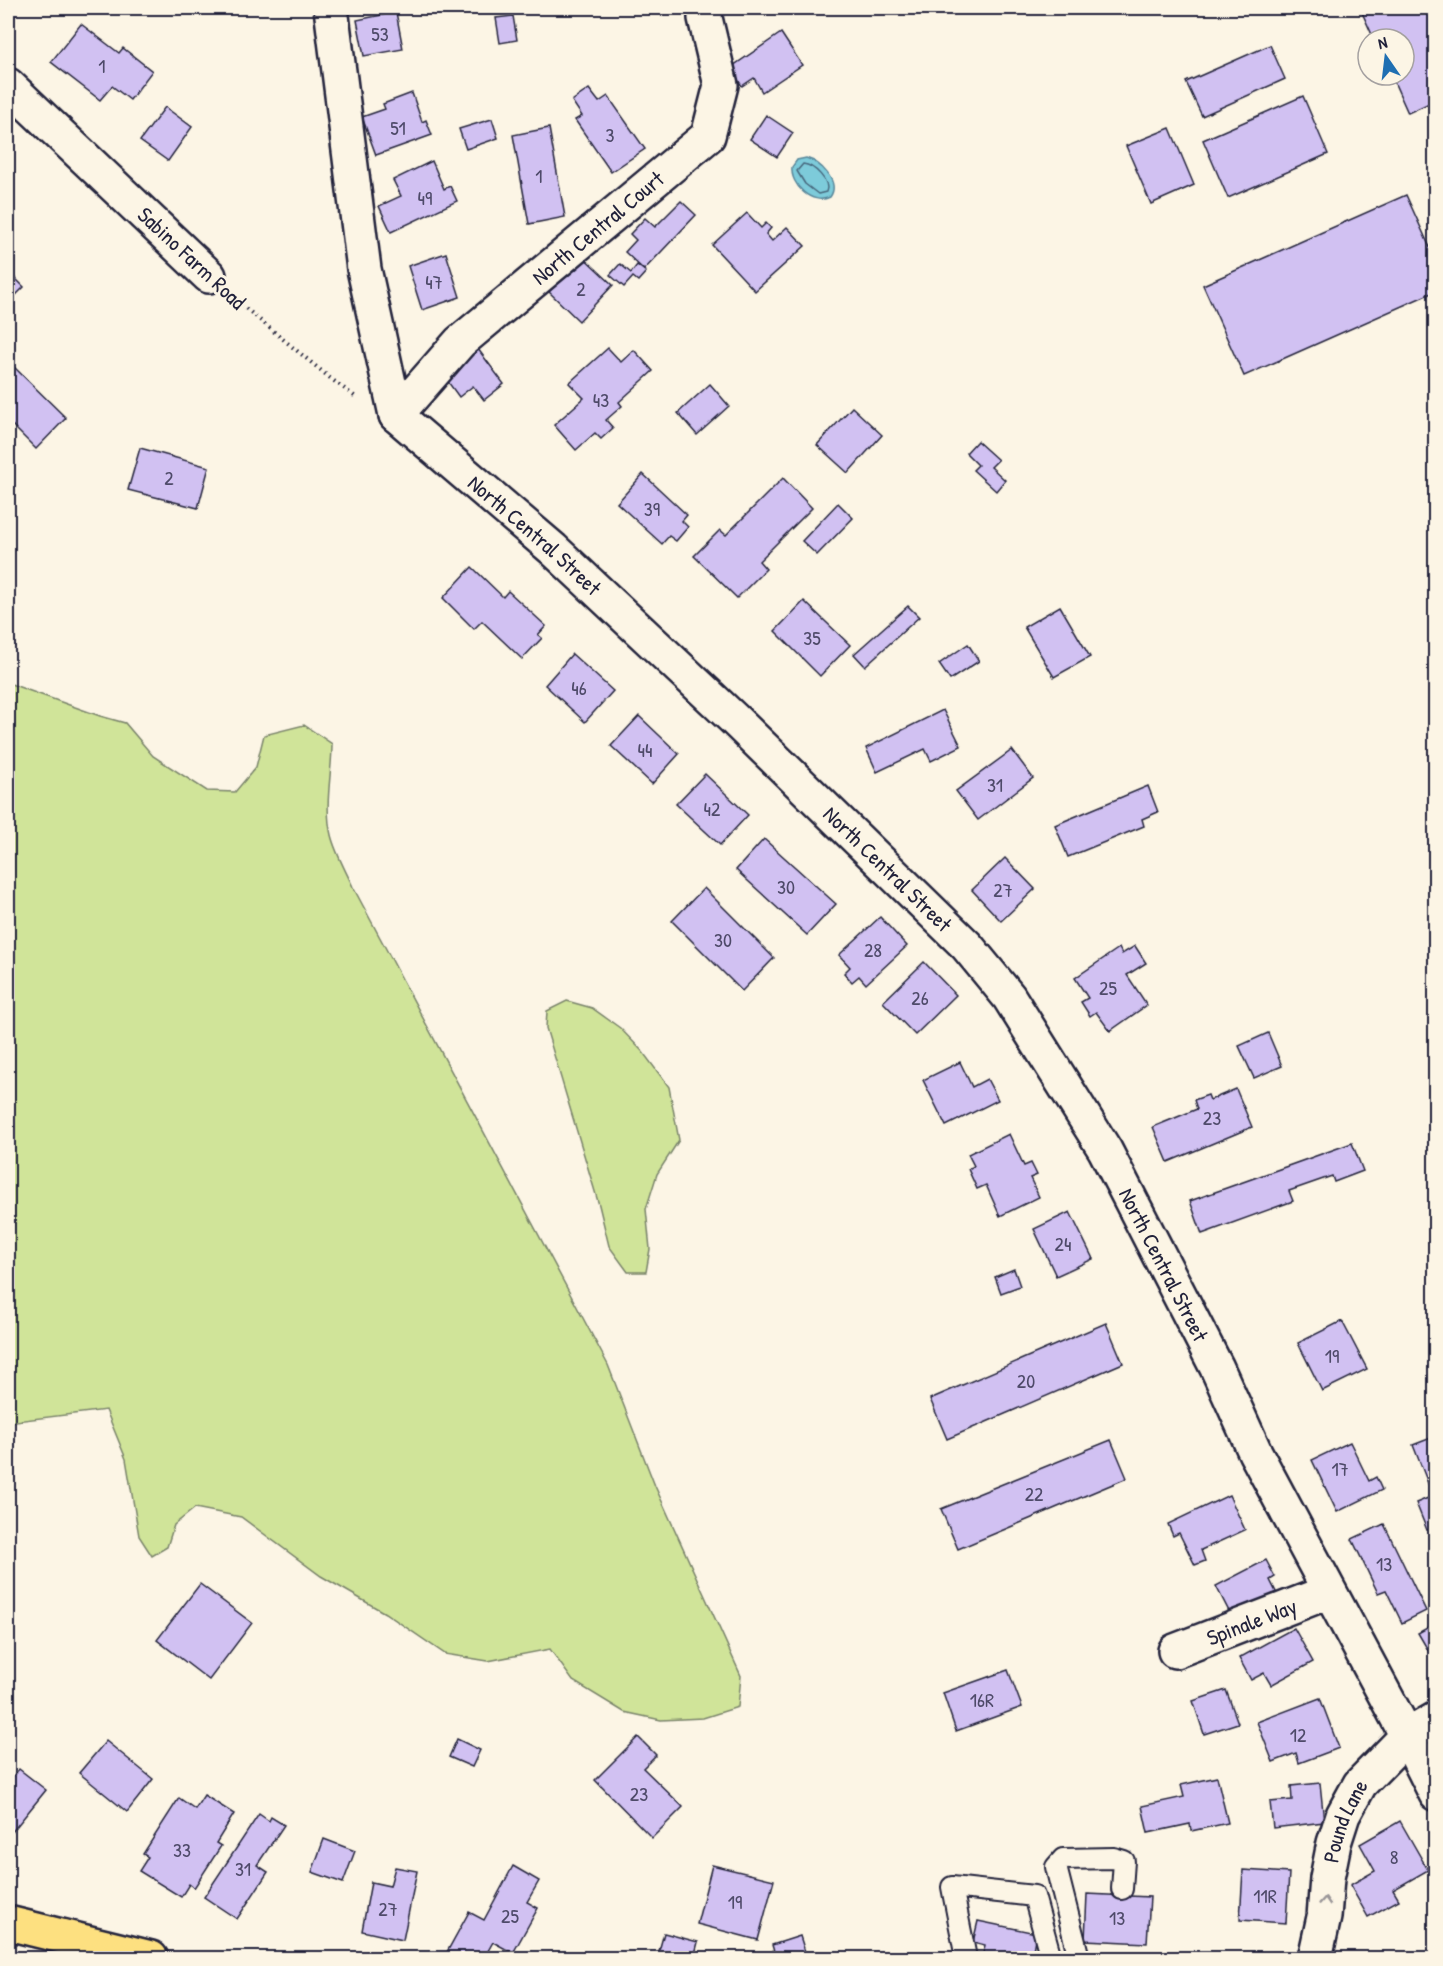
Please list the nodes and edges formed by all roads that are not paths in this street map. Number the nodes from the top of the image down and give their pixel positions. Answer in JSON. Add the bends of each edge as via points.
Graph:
{"nodes":[{"id":1,"x":331,"y":8,"type":"edge"},
{"id":2,"x":706,"y":8,"type":"edge"},
{"id":3,"x":8,"y":85,"type":"edge"},
{"id":4,"x":209,"y":276,"type":"road end"},
{"id":5,"x":396,"y":415,"type":"junction"},
{"id":6,"x":1328,"y":1592,"type":"junction"},
{"id":7,"x":1175,"y":1651,"type":"dead end"},
{"id":8,"x":1436,"y":1719,"type":"edge"},
{"id":9,"x":1407,"y":1736,"type":"junction"},
{"id":10,"x":1436,"y":1794,"type":"edge"},
{"id":11,"x":1122,"y":1889,"type":"dead end"},
{"id":12,"x":8,"y":1923,"type":"edge"},
{"id":13,"x":151,"y":1959,"type":"edge"},
{"id":14,"x":966,"y":1959,"type":"edge"},
{"id":15,"x":1051,"y":1959,"type":"edge"},
{"id":16,"x":1079,"y":1959,"type":"edge"},
{"id":17,"x":1315,"y":1959,"type":"edge"}],
"edges":[{"from":1,"to":5,"type":"street","via":[[364,269]]},
{"from":2,"to":5,"type":"street","name":"North Central Court","via":[[721,85],[708,136],[460,342]]},
{"from":3,"to":4,"type":"street","name":"Sabino Farm Road"},
{"from":5,"to":6,"type":"street","name":"North Central Street","via":[[553,549],[734,719],[967,946],[1009,997],[1105,1150]]},
{"from":6,"to":7,"type":"street","name":"Spinale Way"},
{"from":6,"to":9,"type":"street","name":"North Central Street"},
{"from":8,"to":9,"type":"street","name":"Pound Lane"},
{"from":9,"to":10,"type":"street","name":"North Central Street"},
{"from":17,"to":9,"type":"street","name":"Pound Lane","one_way":true,"via":[[1327,1878],[1343,1815],[1360,1784]]},
{"from":11,"to":16,"type":"lane","via":[[1124,1861],[1063,1859],[1056,1867]]},
{"from":12,"to":13,"type":"highway"},
{"from":14,"to":15,"type":"lane","via":[[951,1887],[1034,1896]]}]}
